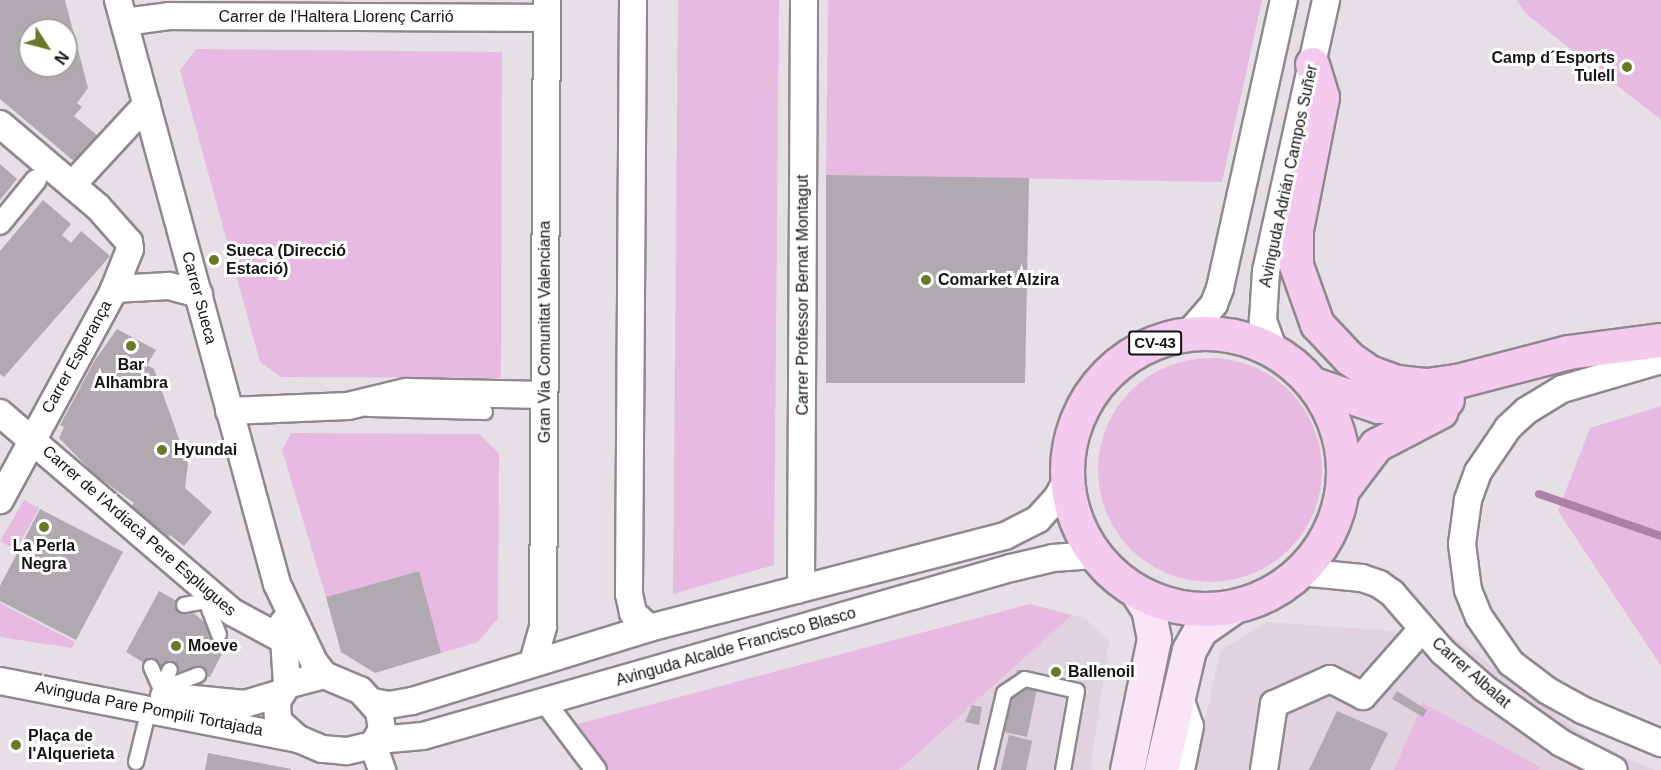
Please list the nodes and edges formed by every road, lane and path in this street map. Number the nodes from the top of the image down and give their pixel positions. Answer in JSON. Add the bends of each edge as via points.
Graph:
{"nodes":[{"id":1,"x":633,"y":0,"type":"edge"},
{"id":2,"x":804,"y":0,"type":"edge"},
{"id":3,"x":1284,"y":0,"type":"edge"},
{"id":4,"x":1326,"y":0,"type":"edge"},
{"id":5,"x":385,"y":9,"type":"edge"},
{"id":6,"x":547,"y":9,"type":"edge"},
{"id":7,"x":121,"y":11,"type":"edge"},
{"id":8,"x":1312,"y":64,"type":"junction"},
{"id":9,"x":147,"y":104,"type":"junction"},
{"id":10,"x":0,"y":124,"type":"edge"},
{"id":11,"x":36,"y":180,"type":"dead end"},
{"id":12,"x":72,"y":185,"type":"junction"},
{"id":13,"x":0,"y":224,"type":"edge"},
{"id":14,"x":114,"y":289,"type":"junction"},
{"id":15,"x":199,"y":294,"type":"junction"},
{"id":16,"x":1189,"y":333,"type":"junction"},
{"id":17,"x":1661,"y":340,"type":"edge"},
{"id":18,"x":1661,"y":346,"type":"edge"},
{"id":19,"x":1274,"y":351,"type":"junction"},
{"id":20,"x":1661,"y":360,"type":"edge"},
{"id":21,"x":1313,"y":384,"type":"junction"},
{"id":22,"x":544,"y":395,"type":"junction"},
{"id":23,"x":1473,"y":396,"type":"junction"},
{"id":24,"x":348,"y":406,"type":"junction"},
{"id":25,"x":229,"y":411,"type":"junction"},
{"id":26,"x":485,"y":412,"type":"dead end"},
{"id":27,"x":0,"y":413,"type":"edge"},
{"id":28,"x":33,"y":439,"type":"junction"},
{"id":29,"x":1066,"y":480,"type":"junction"},
{"id":30,"x":1342,"y":490,"type":"junction"},
{"id":31,"x":0,"y":500,"type":"edge"},
{"id":32,"x":1094,"y":555,"type":"junction"},
{"id":33,"x":1300,"y":572,"type":"junction"},
{"id":34,"x":797,"y":590,"type":"junction"},
{"id":35,"x":1137,"y":592,"type":"junction"},
{"id":36,"x":208,"y":597,"type":"junction"},
{"id":37,"x":281,"y":597,"type":"junction"},
{"id":38,"x":184,"y":605,"type":"dead end"},
{"id":39,"x":1231,"y":608,"type":"junction"},
{"id":40,"x":198,"y":616,"type":"dead end"},
{"id":41,"x":649,"y":628,"type":"junction"},
{"id":42,"x":1422,"y":630,"type":"junction"},
{"id":43,"x":219,"y":635,"type":"dead end"},
{"id":44,"x":284,"y":640,"type":"junction"},
{"id":45,"x":533,"y":662,"type":"junction"},
{"id":46,"x":0,"y":665,"type":"edge"},
{"id":47,"x":151,"y":666,"type":"dead end"},
{"id":48,"x":170,"y":670,"type":"dead end"},
{"id":49,"x":198,"y":675,"type":"dead end"},
{"id":50,"x":324,"y":675,"type":"junction"},
{"id":51,"x":0,"y":681,"type":"edge"},
{"id":52,"x":285,"y":689,"type":"junction"},
{"id":53,"x":1178,"y":692,"type":"junction"},
{"id":54,"x":157,"y":698,"type":"junction"},
{"id":55,"x":544,"y":701,"type":"junction"},
{"id":56,"x":373,"y":702,"type":"junction"},
{"id":57,"x":298,"y":740,"type":"junction"},
{"id":58,"x":375,"y":742,"type":"junction"},
{"id":59,"x":1661,"y":743,"type":"edge"},
{"id":60,"x":335,"y":752,"type":"junction"},
{"id":61,"x":136,"y":762,"type":"dead end"},
{"id":62,"x":1125,"y":764,"type":"edge"},
{"id":63,"x":355,"y":770,"type":"edge"},
{"id":64,"x":382,"y":770,"type":"edge"},
{"id":65,"x":596,"y":770,"type":"edge"},
{"id":66,"x":986,"y":770,"type":"edge"},
{"id":67,"x":1063,"y":770,"type":"edge"},
{"id":68,"x":1161,"y":770,"type":"edge"},
{"id":69,"x":1181,"y":770,"type":"edge"},
{"id":70,"x":1264,"y":770,"type":"edge"},
{"id":71,"x":1614,"y":770,"type":"edge"}],
"edges":[{"from":1,"to":41,"type":"street","via":[[629,573],[630,604],[638,619]]},
{"from":2,"to":34,"type":"street","name":"Carrer Professor Bernat Montagut","via":[[801,580]]},
{"from":3,"to":16,"type":"street","via":[[1220,288],[1214,304]]},
{"from":4,"to":8,"type":"street","name":"Avinguda Adrián Campos Suñer"},
{"from":5,"to":6,"type":"street","name":"Carrer de l'Haltera Llorenç Carrió"},
{"from":5,"to":7,"type":"street","name":"Carrer de l'Haltera Llorenç Carrió","via":[[169,16]]},
{"from":6,"to":22,"type":"street","name":"Gran Via Comunitat Valenciana"},
{"from":7,"to":9,"type":"street","name":"Carrer Sueca"},
{"from":8,"to":17,"type":"main road","via":[[1322,97],[1296,229],[1296,265],[1317,324],[1348,358],[1369,372],[1397,382],[1427,385],[1568,352]]},
{"from":8,"to":19,"type":"street","name":"Avinguda Adrián Campos Suñer","via":[[1263,299],[1263,320]]},
{"from":9,"to":12,"type":"street"},
{"from":9,"to":15,"type":"street","name":"Carrer Sueca"},
{"from":10,"to":12,"type":"street"},
{"from":11,"to":13,"type":"street"},
{"from":12,"to":14,"type":"street","via":[[129,242],[125,265]]},
{"from":14,"to":15,"type":"street","name":"Carrer Esperança","via":[[169,286]]},
{"from":14,"to":28,"type":"street","name":"Carrer Esperança"},
{"from":15,"to":25,"type":"street","name":"Carrer Sueca"},
{"from":16,"to":19,"type":"main road","number":"CV-43","via":[[1233,335]]},
{"from":16,"to":29,"type":"main road","number":"CV-43","via":[[1148,345],[1106,375],[1086,399],[1070,438]]},
{"from":18,"to":23,"type":"main road","number":"CV-43"},
{"from":19,"to":21,"type":"main road","number":"CV-43"},
{"from":20,"to":59,"type":"street","name":"Carrer Albalat","via":[[1562,389],[1508,428],[1478,472],[1468,500],[1462,544],[1468,590],[1479,617],[1511,663],[1548,692]]},
{"from":21,"to":23,"type":"main road","number":"CV-43","via":[[1377,406]]},
{"from":21,"to":30,"type":"main road","number":"CV-43","via":[[1338,434]]},
{"from":22,"to":24,"type":"street","via":[[406,392]]},
{"from":22,"to":45,"type":"street","name":"Gran Via Comunitat Valenciana","via":[[543,626]]},
{"from":23,"to":30,"type":"main road","number":"CV-43","via":[[1376,445]]},
{"from":24,"to":25,"type":"street"},
{"from":24,"to":26,"type":"lane"},
{"from":25,"to":37,"type":"street","name":"Carrer Sueca"},
{"from":27,"to":28,"type":"street","name":"Carrer de l'Ardiacà Pere Esplugues"},
{"from":28,"to":31,"type":"street","name":"Carrer Esperança"},
{"from":28,"to":36,"type":"street","name":"Carrer de l'Ardiacà Pere Esplugues"},
{"from":29,"to":32,"type":"main road","number":"CV-43","via":[[1075,519]]},
{"from":29,"to":34,"type":"street","via":[[1057,498],[1038,519],[1005,536]]},
{"from":30,"to":33,"type":"main road","number":"CV-43","via":[[1325,539]]},
{"from":32,"to":35,"type":"main road","number":"CV-43"},
{"from":32,"to":55,"type":"street","name":"Avinguda Alcalde Francisco Blasco","via":[[1053,558],[1011,568]]},
{"from":33,"to":39,"type":"main road","number":"CV-43","via":[[1268,594]]},
{"from":33,"to":42,"type":"street","name":"Carrer Albalat","via":[[1362,578],[1379,584],[1392,593]]},
{"from":34,"to":41,"type":"street"},
{"from":35,"to":39,"type":"main road","number":"CV-43","via":[[1167,605],[1199,610]]},
{"from":35,"to":62,"type":"main road","via":[[1148,609],[1154,639]]},
{"from":36,"to":38,"type":"lane"},
{"from":36,"to":40,"type":"lane"},
{"from":36,"to":43,"type":"lane"},
{"from":36,"to":44,"type":"street","name":"Carrer de l'Ardiacà Pere Esplugues"},
{"from":37,"to":44,"type":"street","name":"Carrer Sueca"},
{"from":37,"to":50,"type":"street","name":"Carrer Sueca"},
{"from":39,"to":53,"type":"main road","via":[[1200,630],[1189,650]]},
{"from":41,"to":45,"type":"street"},
{"from":42,"to":70,"type":"street","via":[[1363,696],[1330,678],[1274,704]]},
{"from":42,"to":71,"type":"street","name":"Carrer Albalat","via":[[1509,707],[1561,743]]},
{"from":44,"to":52,"type":"street","name":"Carrer Sueca"},
{"from":45,"to":56,"type":"street","via":[[412,701],[389,705]]},
{"from":46,"to":54,"type":"street","name":"Avinguda Pare Pompili Tortajada"},
{"from":47,"to":54,"type":"lane"},
{"from":48,"to":54,"type":"lane"},
{"from":49,"to":54,"type":"lane"},
{"from":50,"to":52,"type":"street"},
{"from":50,"to":56,"type":"street","via":[[351,684]]},
{"from":51,"to":54,"type":"street","name":"Avinguda Pare Pompili Tortajada"},
{"from":52,"to":54,"type":"street","name":"Avinguda Pare Pompili Tortajada","via":[[245,704]]},
{"from":52,"to":57,"type":"street","via":[[275,711],[278,721]]},
{"from":53,"to":68,"type":"main road"},
{"from":53,"to":69,"type":"street","via":[[1190,726]]},
{"from":54,"to":57,"type":"street","name":"Avinguda Pare Pompili Tortajada"},
{"from":54,"to":61,"type":"lane"},
{"from":55,"to":58,"type":"street","name":"Avinguda Alcalde Francisco Blasco","via":[[423,736]]},
{"from":55,"to":65,"type":"street"},
{"from":56,"to":58,"type":"street","via":[[382,719]]},
{"from":57,"to":60,"type":"street"},
{"from":58,"to":60,"type":"street"},
{"from":58,"to":64,"type":"street"},
{"from":60,"to":63,"type":"street"},
{"from":66,"to":67,"type":"lane","via":[[1004,693],[1025,679],[1077,691]]}]}
